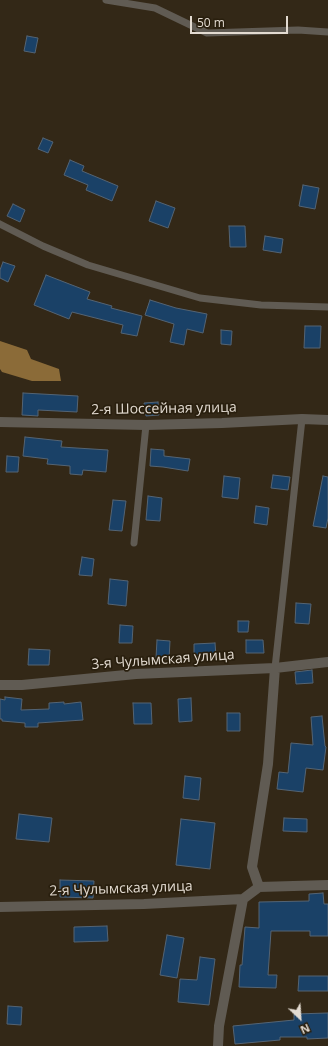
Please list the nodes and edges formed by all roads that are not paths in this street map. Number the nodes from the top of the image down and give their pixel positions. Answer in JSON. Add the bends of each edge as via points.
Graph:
{"nodes":[{"id":1,"x":106,"y":0,"type":"edge"},
{"id":2,"x":328,"y":32,"type":"edge"},
{"id":3,"x":0,"y":224,"type":"edge"},
{"id":4,"x":328,"y":307,"type":"edge"},
{"id":5,"x":302,"y":419,"type":"junction"},
{"id":6,"x":328,"y":420,"type":"edge"},
{"id":7,"x":0,"y":422,"type":"edge"},
{"id":8,"x":146,"y":425,"type":"junction"},
{"id":9,"x":134,"y":543,"type":"dead end"},
{"id":10,"x":328,"y":662,"type":"edge"},
{"id":11,"x":275,"y":668,"type":"junction"},
{"id":12,"x":0,"y":685,"type":"edge"},
{"id":13,"x":328,"y":885,"type":"edge"},
{"id":14,"x":259,"y":887,"type":"junction"},
{"id":15,"x":243,"y":899,"type":"junction"},
{"id":16,"x":0,"y":907,"type":"edge"},
{"id":17,"x":218,"y":1046,"type":"edge"}],
"edges":[{"from":1,"to":2,"type":"lane","via":[[155,8],[207,33],[298,30]]},
{"from":3,"to":4,"type":"lane","via":[[88,265],[200,298],[261,305]]},
{"from":5,"to":6,"type":"street","name":"2-я Шоссейная улица"},
{"from":5,"to":8,"type":"street","name":"2-я Шоссейная улица"},
{"from":5,"to":11,"type":"lane"},
{"from":7,"to":8,"type":"street","name":"2-я Шоссейная улица"},
{"from":8,"to":9,"type":"lane"},
{"from":10,"to":11,"type":"street","name":"3-я Чулымская улица"},
{"from":11,"to":12,"type":"street","name":"3-я Чулымская улица","via":[[136,674]]},
{"from":11,"to":14,"type":"street","via":[[268,764],[252,867]]},
{"from":13,"to":14,"type":"street"},
{"from":14,"to":15,"type":"street"},
{"from":15,"to":16,"type":"street","name":"2-я Чулымская улица"},
{"from":15,"to":17,"type":"street","via":[[219,1026]]}]}
